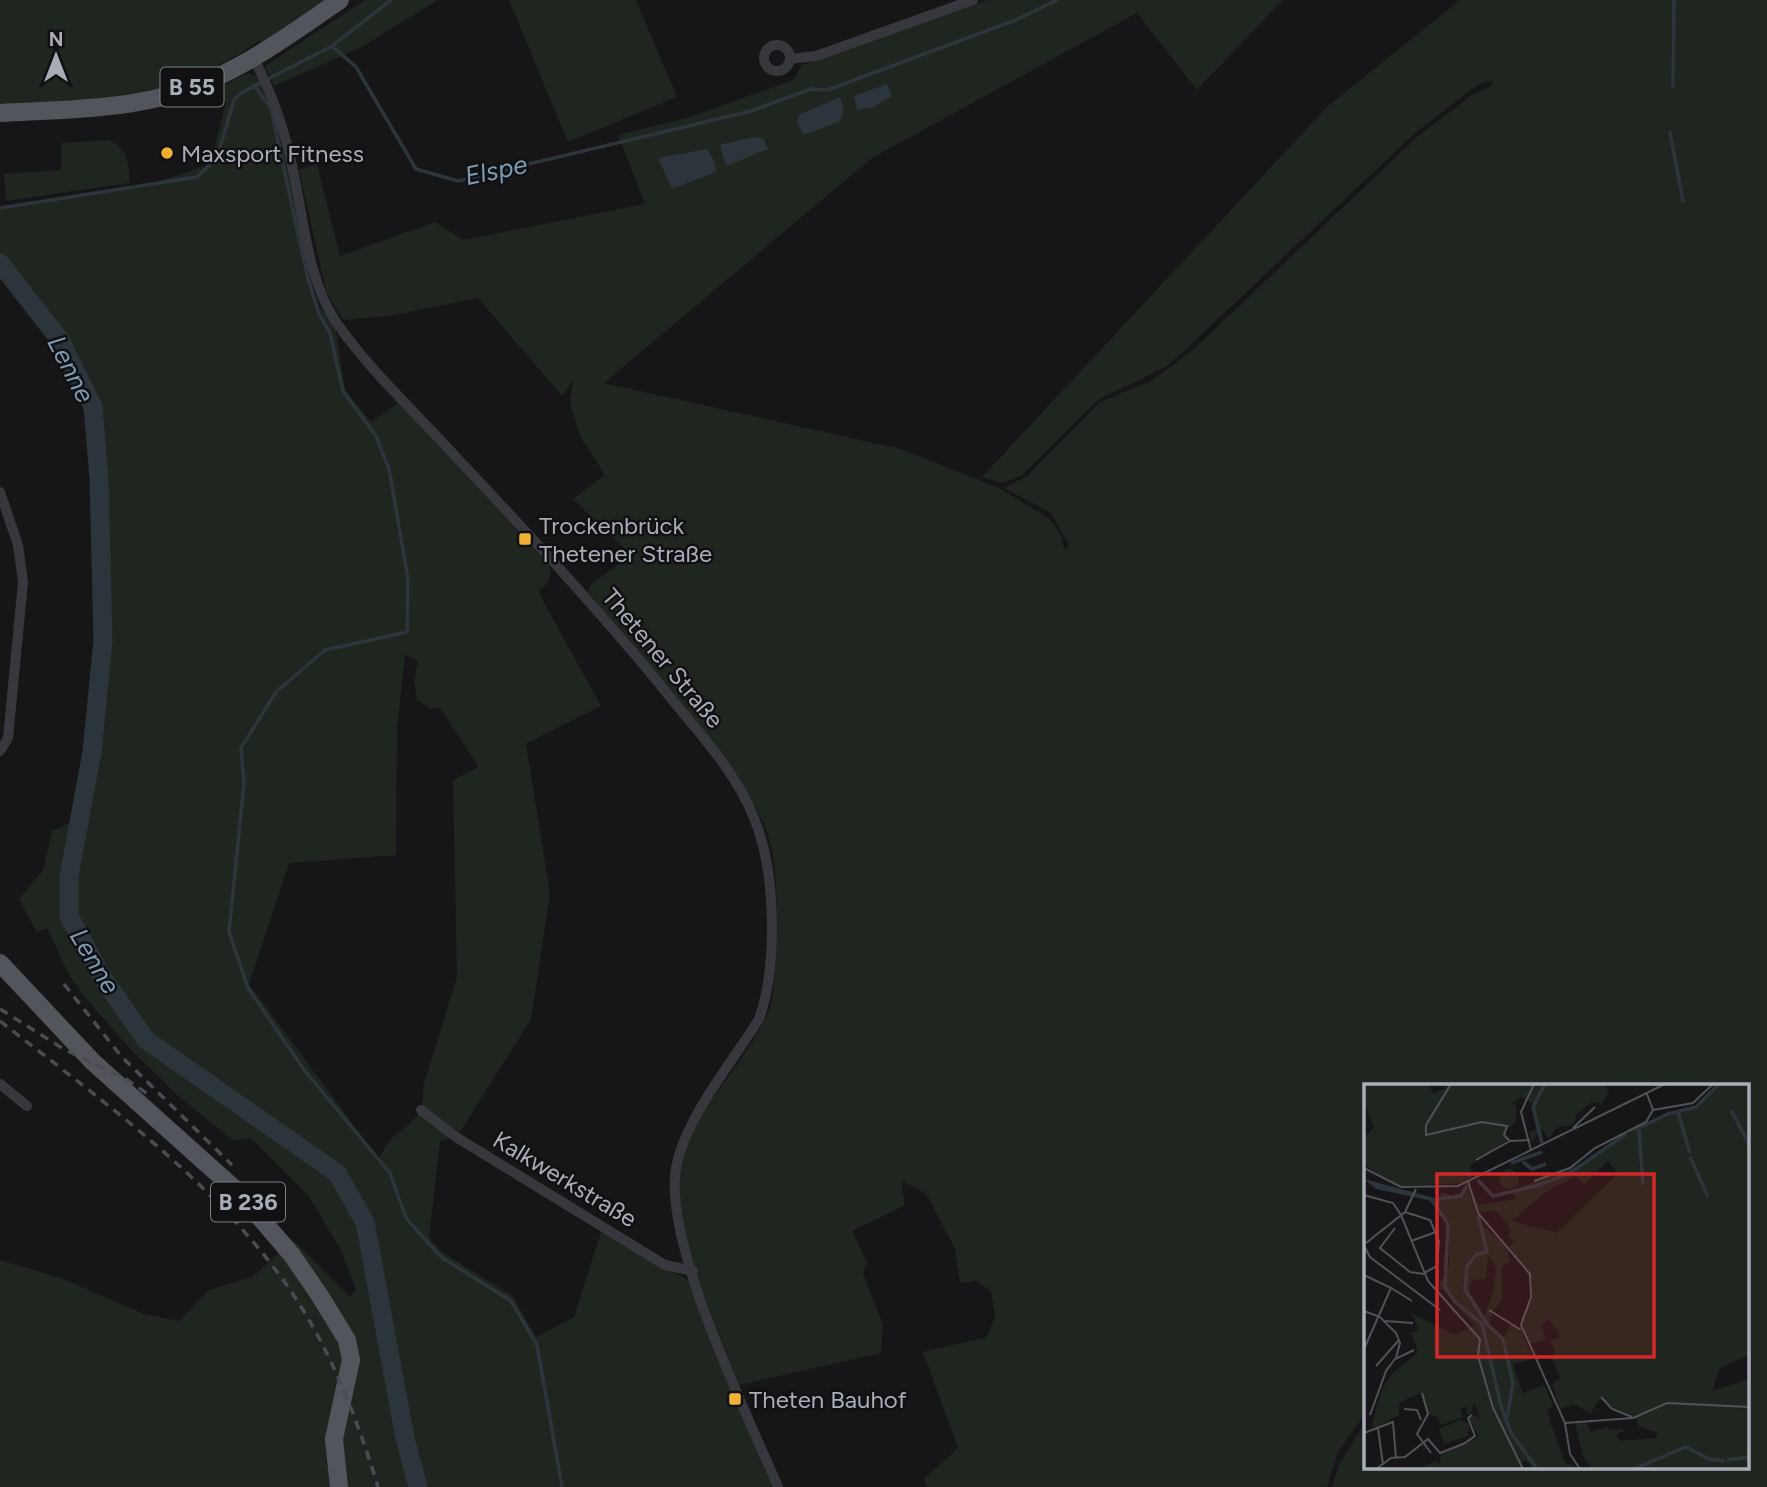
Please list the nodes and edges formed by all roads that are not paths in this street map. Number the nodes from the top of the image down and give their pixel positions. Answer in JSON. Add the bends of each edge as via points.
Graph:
{"nodes":[{"id":1,"x":341,"y":0,"type":"edge"},
{"id":2,"x":973,"y":0,"type":"edge"},
{"id":3,"x":790,"y":59,"type":"dead end"},
{"id":4,"x":256,"y":63,"type":"junction"},
{"id":5,"x":0,"y":113,"type":"edge"},
{"id":6,"x":0,"y":492,"type":"edge"},
{"id":7,"x":0,"y":751,"type":"edge"},
{"id":8,"x":0,"y":963,"type":"edge"},
{"id":9,"x":0,"y":1084,"type":"edge"},
{"id":10,"x":27,"y":1105,"type":"dead end"},
{"id":11,"x":421,"y":1110,"type":"dead end"},
{"id":12,"x":693,"y":1272,"type":"junction"},
{"id":13,"x":339,"y":1487,"type":"edge"},
{"id":14,"x":778,"y":1487,"type":"edge"}],
"edges":[{"from":1,"to":4,"type":"main road","number":"B 55"},
{"from":2,"to":3,"type":"street","via":[[816,56]]},
{"from":4,"to":5,"type":"main road","number":"B 55","via":[[148,100]]},
{"from":4,"to":12,"type":"street","name":"Thetener Straße","via":[[271,90],[287,140],[317,280],[335,321],[619,635],[733,777],[757,824],[768,876],[768,984],[759,1020],[696,1118],[679,1158],[676,1192]]},
{"from":6,"to":7,"type":"street","via":[[18,545],[23,582],[8,738]]},
{"from":8,"to":13,"type":"main road","number":"B 236","via":[[93,1062],[237,1191],[320,1296],[351,1353],[334,1439]]},
{"from":9,"to":10,"type":"street"},
{"from":11,"to":12,"type":"street","name":"Kalkwerkstraße","via":[[456,1137],[665,1265]]},
{"from":12,"to":14,"type":"street","name":"Thetener Straße"}]}
